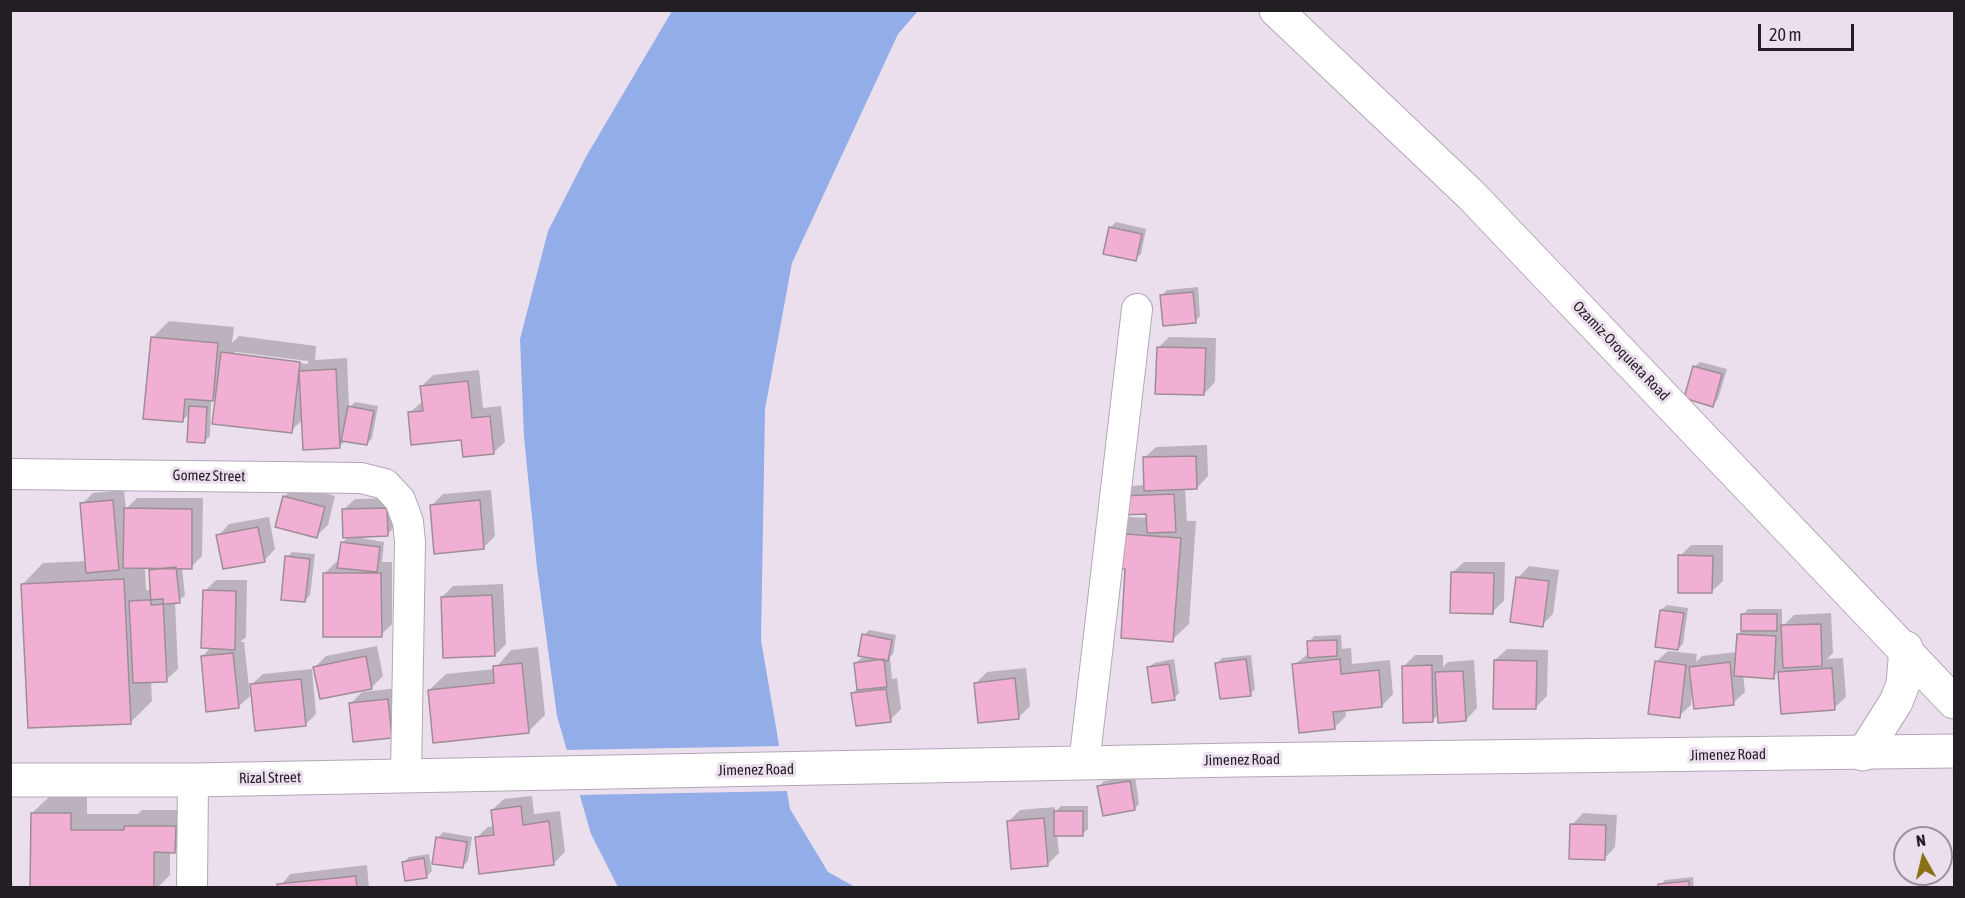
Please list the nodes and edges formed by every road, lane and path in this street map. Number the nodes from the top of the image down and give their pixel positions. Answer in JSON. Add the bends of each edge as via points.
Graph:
{"nodes":[{"id":1,"x":1276,"y":10,"type":"edge"},
{"id":2,"x":1137,"y":309,"type":"dead end"},
{"id":3,"x":10,"y":474,"type":"edge"},
{"id":4,"x":1906,"y":648,"type":"junction"},
{"id":5,"x":1954,"y":702,"type":"edge"},
{"id":6,"x":1954,"y":751,"type":"edge"},
{"id":7,"x":1863,"y":754,"type":"junction"},
{"id":8,"x":1083,"y":764,"type":"junction"},
{"id":9,"x":529,"y":774,"type":"joint"},
{"id":10,"x":406,"y":775,"type":"junction"},
{"id":11,"x":10,"y":780,"type":"edge"},
{"id":12,"x":192,"y":780,"type":"junction"},
{"id":13,"x":192,"y":888,"type":"edge"}],
"edges":[{"from":1,"to":4,"type":"main road","name":"Ozamiz-Oroquieta Road","via":[[1471,195]]},
{"from":2,"to":8,"type":"street"},
{"from":3,"to":10,"type":"street","name":"Gomez Street","via":[[360,478],[385,484],[400,500],[410,542]]},
{"from":4,"to":5,"type":"main road","name":"Ozamiz-Oroquieta Road"},
{"from":4,"to":7,"type":"main road","via":[[1903,684],[1896,702]]},
{"from":6,"to":7,"type":"main road","name":"Jimenez Road"},
{"from":7,"to":8,"type":"main road","name":"Jimenez Road"},
{"from":8,"to":9,"type":"main road","name":"Jimenez Road"},
{"from":9,"to":10,"type":"main road","name":"Rizal Street"},
{"from":10,"to":12,"type":"main road","name":"Rizal Street"},
{"from":11,"to":12,"type":"main road","name":"Rizal Street"},
{"from":12,"to":13,"type":"street"}]}
